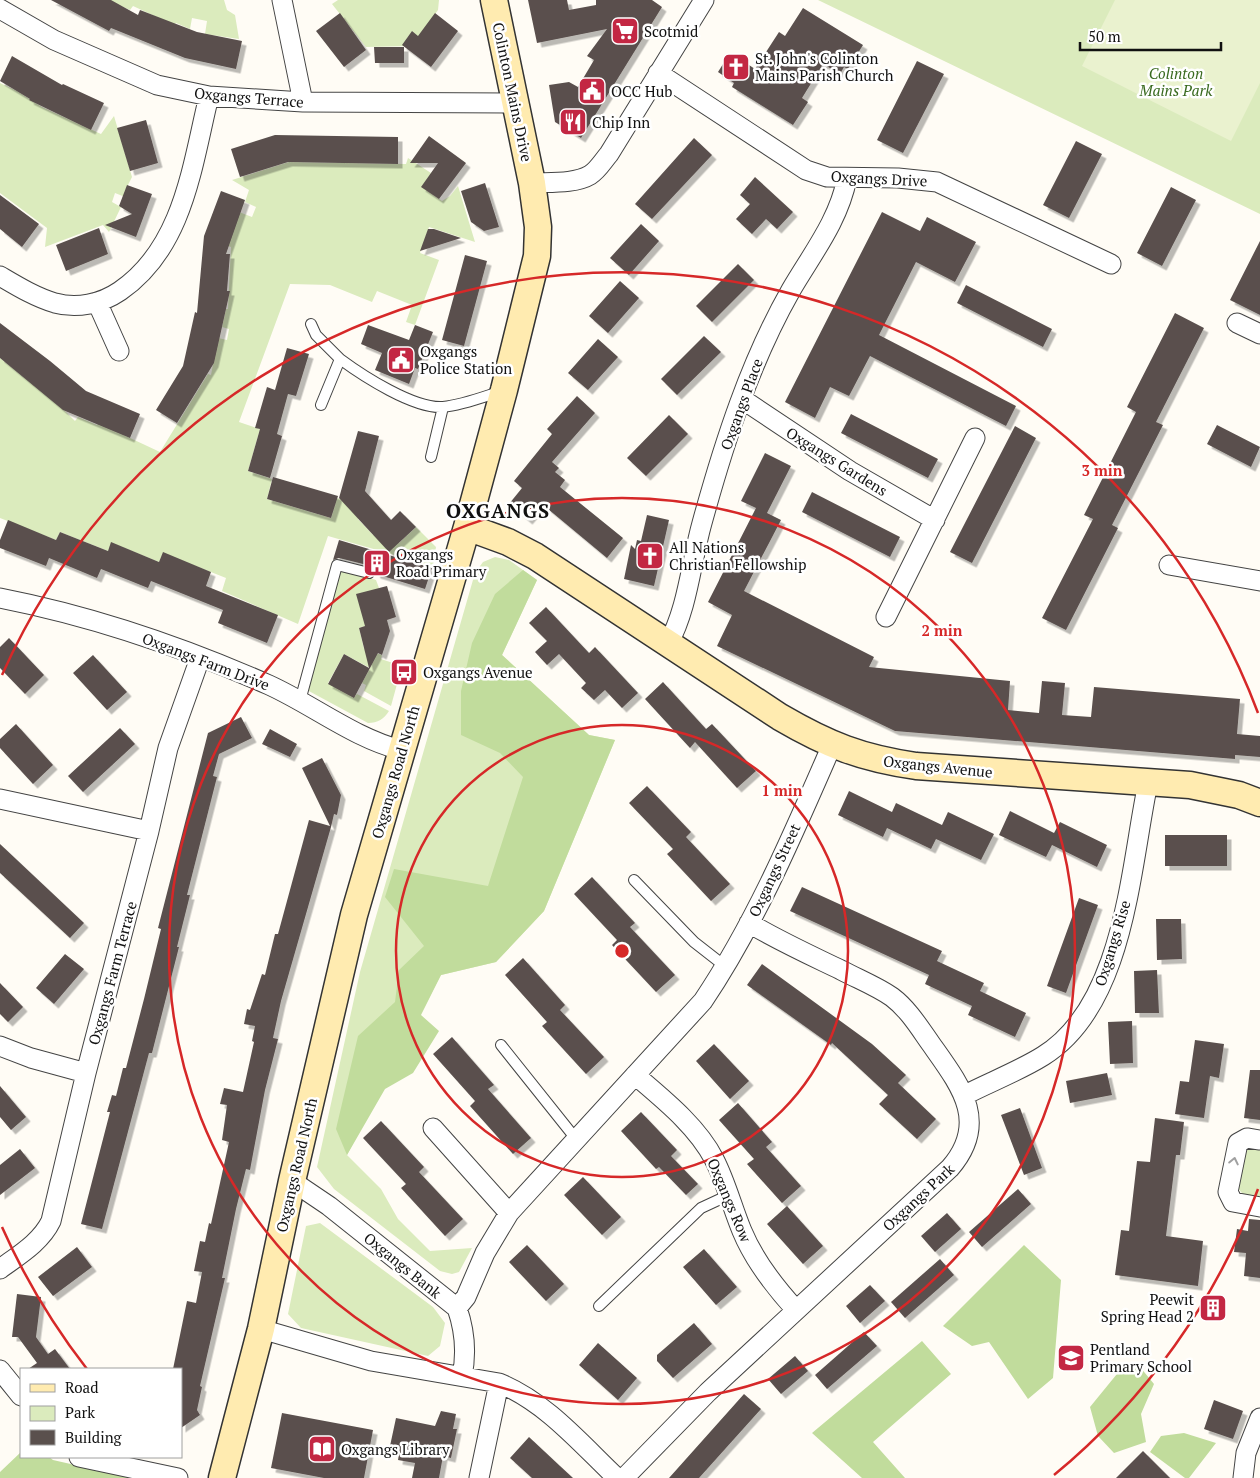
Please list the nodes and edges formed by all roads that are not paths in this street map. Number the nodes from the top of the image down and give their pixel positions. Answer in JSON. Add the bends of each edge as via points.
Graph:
{"nodes":[{"id":1,"x":282,"y":0,"type":"edge"},
{"id":2,"x":494,"y":0,"type":"edge"},
{"id":3,"x":704,"y":0,"type":"edge"},
{"id":4,"x":0,"y":9,"type":"edge"},
{"id":5,"x":658,"y":73,"type":"junction"},
{"id":6,"x":210,"y":96,"type":"junction"},
{"id":7,"x":303,"y":102,"type":"junction"},
{"id":8,"x":516,"y":103,"type":"junction"},
{"id":9,"x":847,"y":178,"type":"junction"},
{"id":10,"x":532,"y":183,"type":"junction"},
{"id":11,"x":1110,"y":264,"type":"dead end"},
{"id":12,"x":0,"y":276,"type":"edge"},
{"id":13,"x":98,"y":302,"type":"junction"},
{"id":14,"x":1237,"y":323,"type":"dead end"},
{"id":15,"x":311,"y":324,"type":"dead end"},
{"id":16,"x":1260,"y":334,"type":"edge"},
{"id":17,"x":119,"y":351,"type":"dead end"},
{"id":18,"x":340,"y":359,"type":"junction"},
{"id":19,"x":504,"y":390,"type":"junction"},
{"id":20,"x":742,"y":399,"type":"junction"},
{"id":21,"x":321,"y":405,"type":"dead end"},
{"id":22,"x":443,"y":407,"type":"junction"},
{"id":23,"x":975,"y":438,"type":"dead end"},
{"id":24,"x":431,"y":457,"type":"dead end"},
{"id":25,"x":935,"y":520,"type":"junction"},
{"id":26,"x":467,"y":527,"type":"junction"},
{"id":27,"x":1169,"y":565,"type":"dead end"},
{"id":28,"x":369,"y":573,"type":"dead end"},
{"id":29,"x":1260,"y":581,"type":"edge"},
{"id":30,"x":0,"y":598,"type":"edge"},
{"id":31,"x":886,"y":617,"type":"dead end"},
{"id":32,"x":668,"y":644,"type":"junction"},
{"id":33,"x":200,"y":658,"type":"junction"},
{"id":34,"x":300,"y":701,"type":"junction"},
{"id":35,"x":832,"y":745,"type":"junction"},
{"id":36,"x":402,"y":750,"type":"junction"},
{"id":37,"x":1148,"y":783,"type":"junction"},
{"id":38,"x":0,"y":799,"type":"edge"},
{"id":39,"x":1260,"y":803,"type":"edge"},
{"id":40,"x":149,"y":831,"type":"junction"},
{"id":41,"x":634,"y":880,"type":"dead end"},
{"id":42,"x":749,"y":923,"type":"junction"},
{"id":43,"x":726,"y":966,"type":"junction"},
{"id":44,"x":501,"y":1044,"type":"dead end"},
{"id":45,"x":0,"y":1046,"type":"edge"},
{"id":46,"x":86,"y":1073,"type":"junction"},
{"id":47,"x":635,"y":1075,"type":"junction"},
{"id":48,"x":965,"y":1095,"type":"junction"},
{"id":49,"x":433,"y":1128,"type":"dead end"},
{"id":50,"x":576,"y":1139,"type":"junction"},
{"id":51,"x":1260,"y":1140,"type":"edge"},
{"id":52,"x":292,"y":1181,"type":"junction"},
{"id":53,"x":729,"y":1195,"type":"junction"},
{"id":54,"x":1260,"y":1208,"type":"edge"},
{"id":55,"x":509,"y":1212,"type":"junction"},
{"id":56,"x":0,"y":1269,"type":"edge"},
{"id":57,"x":599,"y":1306,"type":"dead end"},
{"id":58,"x":457,"y":1308,"type":"junction"},
{"id":59,"x":796,"y":1310,"type":"junction"},
{"id":60,"x":261,"y":1329,"type":"junction"},
{"id":61,"x":0,"y":1370,"type":"edge"},
{"id":62,"x":462,"y":1376,"type":"junction"},
{"id":63,"x":499,"y":1383,"type":"junction"},
{"id":64,"x":20,"y":1395,"type":"edge"},
{"id":65,"x":1260,"y":1418,"type":"edge"},
{"id":66,"x":84,"y":1458,"type":"edge"},
{"id":67,"x":178,"y":1478,"type":"edge"},
{"id":68,"x":222,"y":1478,"type":"edge"},
{"id":69,"x":479,"y":1478,"type":"edge"},
{"id":70,"x":617,"y":1478,"type":"edge"},
{"id":71,"x":624,"y":1478,"type":"edge"},
{"id":72,"x":1243,"y":1478,"type":"edge"}],
"edges":[{"from":1,"to":7,"type":"street"},
{"from":2,"to":8,"type":"street","name":"Colinton Mains Drive"},
{"from":3,"to":5,"type":"street"},
{"from":4,"to":6,"type":"street","name":"Oxgangs Terrace","via":[[54,40],[157,85]]},
{"from":5,"to":9,"type":"street","name":"Oxgangs Drive","via":[[806,170],[827,177]]},
{"from":5,"to":10,"type":"street","via":[[609,154],[589,176]]},
{"from":6,"to":7,"type":"street","name":"Oxgangs Terrace"},
{"from":6,"to":13,"type":"street","via":[[192,168],[170,234],[135,279],[110,298]]},
{"from":7,"to":8,"type":"street","name":"Oxgangs Terrace"},
{"from":8,"to":10,"type":"street","name":"Colinton Mains Drive"},
{"from":9,"to":11,"type":"street","name":"Oxgangs Drive","via":[[937,182]]},
{"from":9,"to":20,"type":"street","name":"Oxgangs Place","via":[[837,212],[774,323]]},
{"from":10,"to":19,"type":"street","name":"Oxgangs Road North","via":[[538,227],[537,256]]},
{"from":12,"to":13,"type":"street","via":[[55,303],[74,306]]},
{"from":13,"to":17,"type":"street"},
{"from":14,"to":16,"type":"street"},
{"from":15,"to":18,"type":"lane","via":[[316,335]]},
{"from":18,"to":21,"type":"lane"},
{"from":18,"to":22,"type":"lane","via":[[388,389],[417,402]]},
{"from":19,"to":22,"type":"lane"},
{"from":19,"to":26,"type":"street","name":"Oxgangs Road North"},
{"from":20,"to":25,"type":"street","name":"Oxgangs Gardens","via":[[850,471]]},
{"from":20,"to":32,"type":"street","name":"Oxgangs Place","via":[[708,502],[678,621]]},
{"from":22,"to":24,"type":"lane"},
{"from":23,"to":25,"type":"street"},
{"from":25,"to":31,"type":"street"},
{"from":26,"to":32,"type":"street","name":"Oxgangs Avenue","via":[[502,539],[535,556]]},
{"from":26,"to":36,"type":"street","name":"Oxgangs Road North"},
{"from":27,"to":29,"type":"street"},
{"from":28,"to":34,"type":"lane","via":[[337,565]]},
{"from":30,"to":33,"type":"street","name":"Oxgangs Farm Drive","via":[[98,620]]},
{"from":32,"to":35,"type":"street","name":"Oxgangs Avenue","via":[[780,717]]},
{"from":33,"to":34,"type":"street","name":"Oxgangs Farm Drive","via":[[270,685]]},
{"from":33,"to":40,"type":"street","name":"Oxgangs Farm Terrace","via":[[173,731]]},
{"from":34,"to":36,"type":"street","name":"Oxgangs Farm Drive","via":[[373,740]]},
{"from":35,"to":37,"type":"street","name":"Oxgangs Avenue","via":[[876,760],[916,766]]},
{"from":35,"to":42,"type":"street","name":"Oxgangs Street"},
{"from":36,"to":52,"type":"street","name":"Oxgangs Road North","via":[[354,915]]},
{"from":37,"to":39,"type":"street","name":"Oxgangs Avenue","via":[[1190,785],[1239,795]]},
{"from":37,"to":48,"type":"street","name":"Oxgangs Rise","via":[[1126,902],[1103,981],[1092,1004],[1074,1028],[1044,1056]]},
{"from":38,"to":40,"type":"street"},
{"from":40,"to":46,"type":"street","name":"Oxgangs Farm Terrace"},
{"from":41,"to":43,"type":"lane","via":[[694,942]]},
{"from":42,"to":43,"type":"street","name":"Oxgangs Street"},
{"from":42,"to":48,"type":"street","name":"Oxgangs Park","via":[[893,998],[910,1014]]},
{"from":43,"to":47,"type":"street","name":"Oxgangs Street","via":[[703,1001]]},
{"from":44,"to":50,"type":"lane"},
{"from":45,"to":46,"type":"street"},
{"from":46,"to":56,"type":"street","name":"Oxgangs Farm Terrace","via":[[51,1221],[37,1241]]},
{"from":47,"to":50,"type":"street","name":"Oxgangs Street"},
{"from":47,"to":53,"type":"street","name":"Oxgangs Row","via":[[700,1138],[714,1158]]},
{"from":48,"to":59,"type":"street","name":"Oxgangs Park","via":[[970,1127],[962,1154]]},
{"from":49,"to":55,"type":"street"},
{"from":50,"to":55,"type":"street","name":"Oxgangs Street"},
{"from":54,"to":51,"type":"street","one_way":true,"via":[[1233,1202],[1228,1192],[1238,1143],[1248,1138]]},
{"from":52,"to":58,"type":"street","name":"Oxgangs Bank","via":[[316,1196]]},
{"from":52,"to":60,"type":"street","name":"Oxgangs Road North"},
{"from":53,"to":57,"type":"lane","via":[[701,1208]]},
{"from":53,"to":59,"type":"street","name":"Oxgangs Row","via":[[754,1254],[780,1293]]},
{"from":55,"to":58,"type":"street","name":"Oxgangs Street","via":[[485,1253],[466,1297]]},
{"from":58,"to":62,"type":"street","name":"Oxgangs Bank","via":[[463,1326],[466,1358]]},
{"from":59,"to":71,"type":"street","name":"Oxgangs Park","via":[[708,1392]]},
{"from":60,"to":62,"type":"street","via":[[371,1361]]},
{"from":60,"to":68,"type":"street","name":"Oxgangs Road North"},
{"from":61,"to":64,"type":"street"},
{"from":62,"to":63,"type":"street"},
{"from":63,"to":69,"type":"street"},
{"from":63,"to":70,"type":"street","via":[[534,1400]]},
{"from":65,"to":72,"type":"street","via":[[1246,1453]]},
{"from":66,"to":67,"type":"street"}]}
